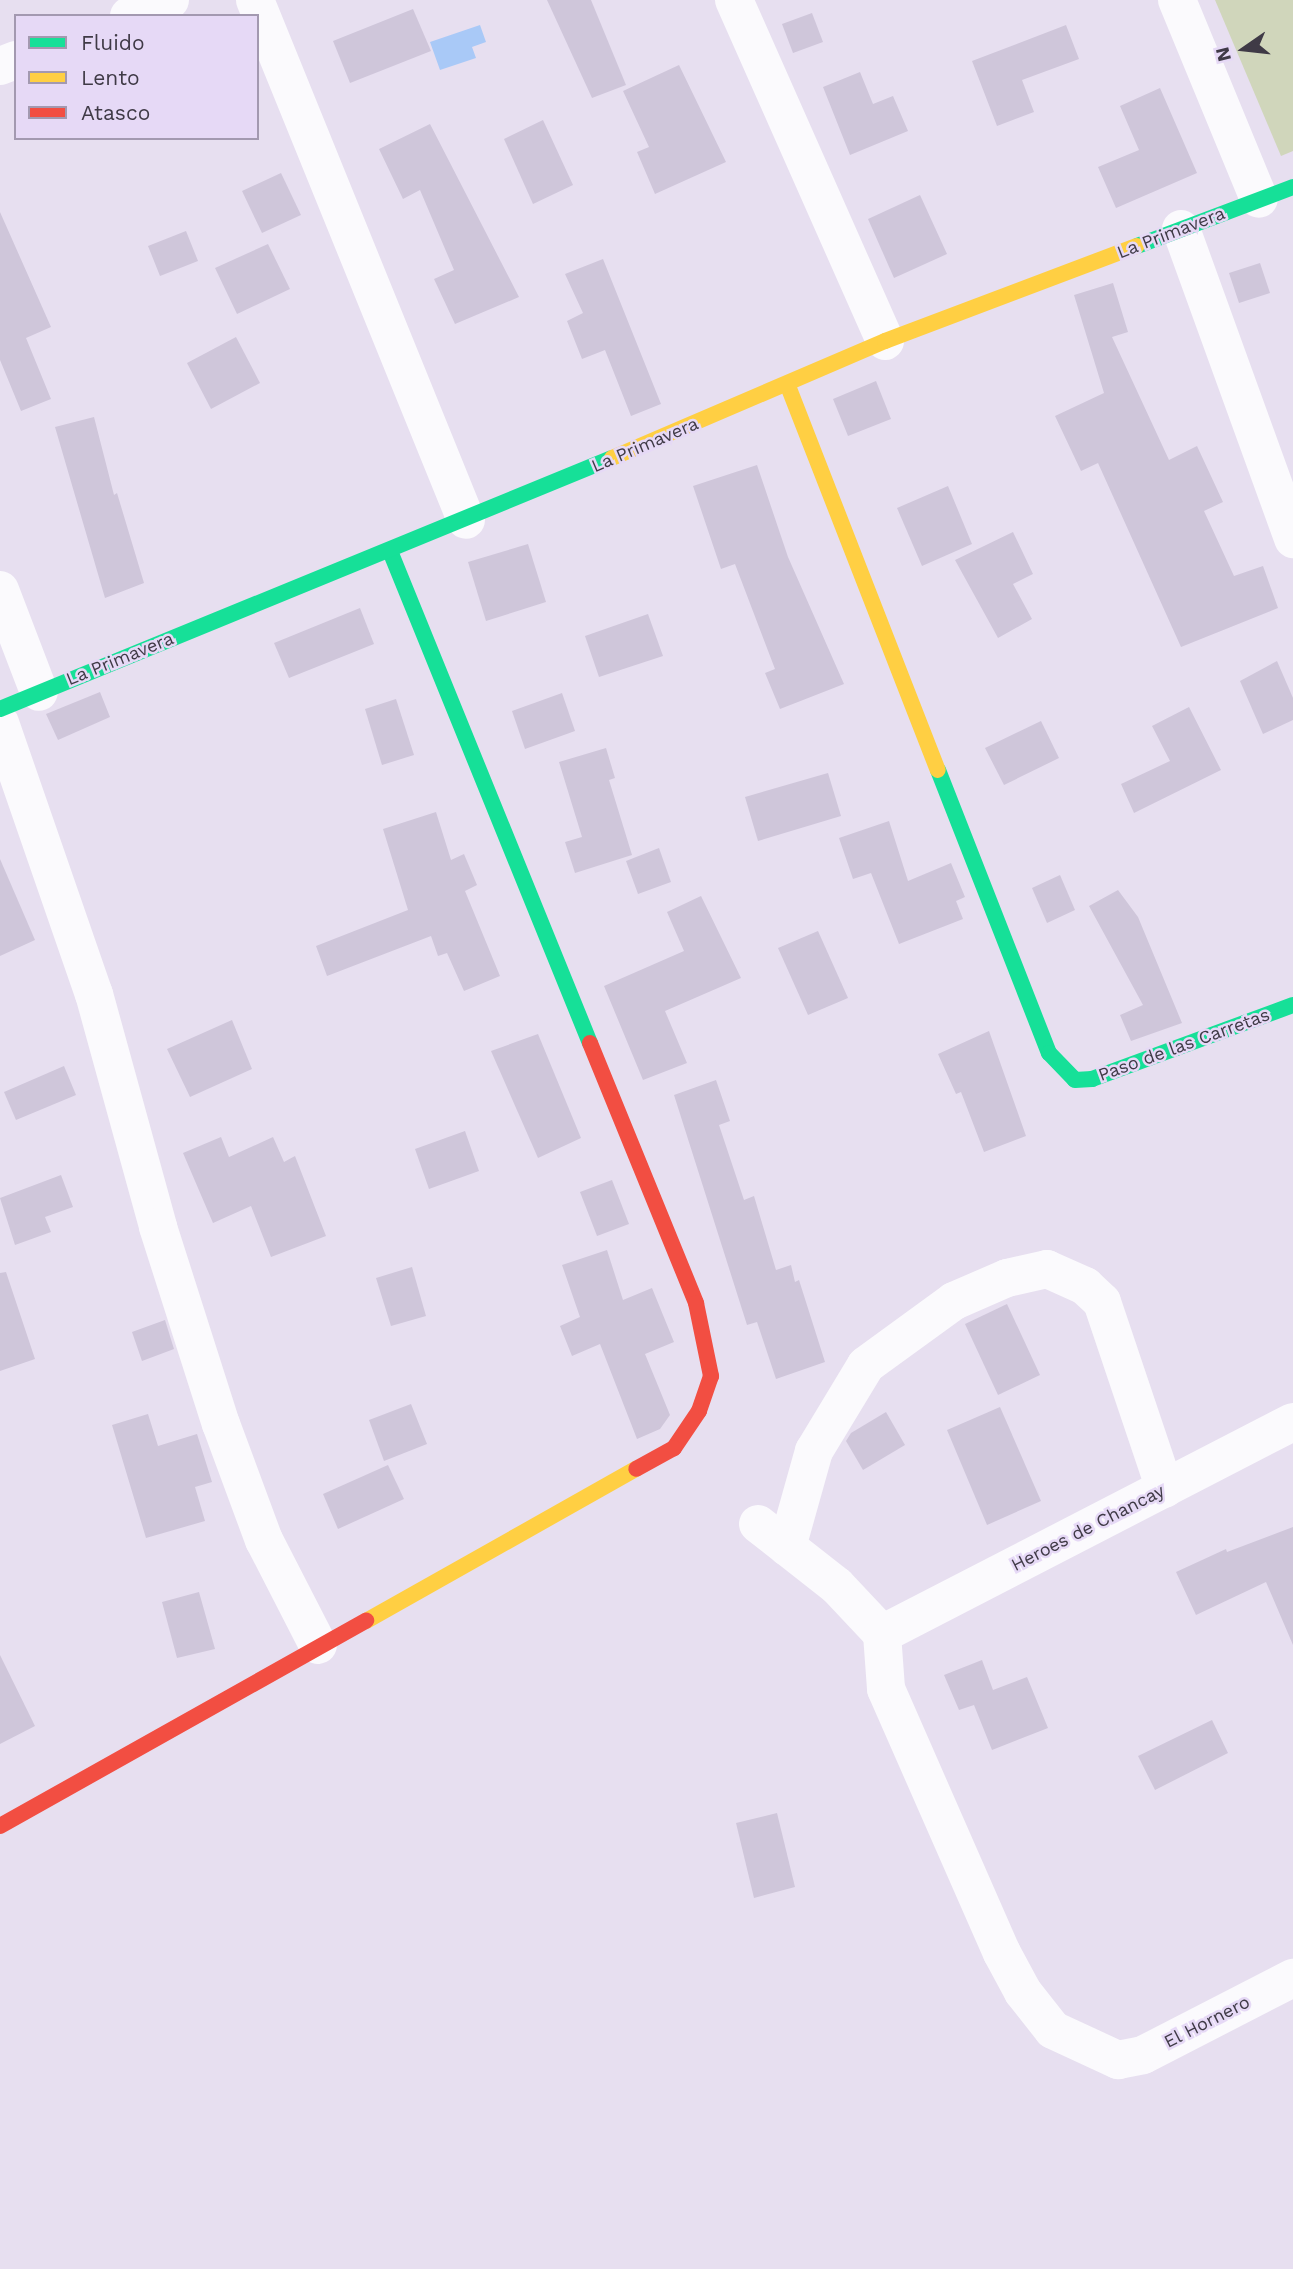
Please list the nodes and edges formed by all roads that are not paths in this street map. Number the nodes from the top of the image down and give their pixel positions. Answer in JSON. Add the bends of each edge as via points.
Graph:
{"nodes":[{"id":1,"x":170,"y":0,"type":"edge"},
{"id":2,"x":255,"y":0,"type":"edge"},
{"id":3,"x":733,"y":0,"type":"edge"},
{"id":4,"x":1177,"y":0,"type":"edge"},
{"id":5,"x":135,"y":14,"type":"edge"},
{"id":6,"x":1276,"y":193,"type":"edge"},
{"id":7,"x":1181,"y":229,"type":"junction"},
{"id":8,"x":886,"y":341,"type":"junction"},
{"id":9,"x":788,"y":386,"type":"junction"},
{"id":10,"x":466,"y":520,"type":"junction"},
{"id":11,"x":1293,"y":539,"type":"edge"},
{"id":12,"x":390,"y":551,"type":"junction"},
{"id":13,"x":0,"y":590,"type":"edge"},
{"id":14,"x":39,"y":692,"type":"junction"},
{"id":15,"x":0,"y":709,"type":"edge"},
{"id":16,"x":0,"y":723,"type":"edge"},
{"id":17,"x":1293,"y":1005,"type":"edge"},
{"id":18,"x":1293,"y":1422,"type":"edge"},
{"id":19,"x":1165,"y":1489,"type":"junction"},
{"id":20,"x":882,"y":1634,"type":"junction"},
{"id":21,"x":318,"y":1645,"type":"junction"},
{"id":22,"x":0,"y":1826,"type":"edge"},
{"id":23,"x":1293,"y":1978,"type":"edge"}],
"edges":[{"from":1,"to":5,"type":"street"},
{"from":2,"to":10,"type":"street"},
{"from":3,"to":8,"type":"street"},
{"from":4,"to":6,"type":"street"},
{"from":6,"to":7,"type":"street","name":"La Primavera"},
{"from":7,"to":8,"type":"street","name":"La Primavera"},
{"from":7,"to":11,"type":"street"},
{"from":8,"to":9,"type":"street","name":"La Primavera"},
{"from":9,"to":10,"type":"street","name":"La Primavera"},
{"from":9,"to":17,"type":"street","name":"Paso de las Carretas","via":[[1049,1053],[1075,1080],[1092,1079]]},
{"from":10,"to":12,"type":"street","name":"La Primavera"},
{"from":12,"to":14,"type":"street","name":"La Primavera"},
{"from":12,"to":21,"type":"street","via":[[696,1303],[711,1376],[699,1411],[674,1448]]},
{"from":13,"to":14,"type":"street"},
{"from":14,"to":15,"type":"street","name":"La Primavera"},
{"from":16,"to":21,"type":"street","via":[[94,994],[166,1252],[221,1424],[264,1540]]},
{"from":18,"to":19,"type":"street","name":"Heroes de Chancay"},
{"from":19,"to":20,"type":"street","name":"Heroes de Chancay"},
{"from":19,"to":20,"type":"street","via":[[1102,1302],[1085,1286],[1047,1269],[1007,1278],[954,1301],[866,1365],[814,1451],[772,1536],[837,1586]]},
{"from":20,"to":23,"type":"street","name":"El Hornero","via":[[886,1689],[1023,1992],[1053,2031],[1118,2060],[1143,2055]]},
{"from":21,"to":22,"type":"street"}]}
